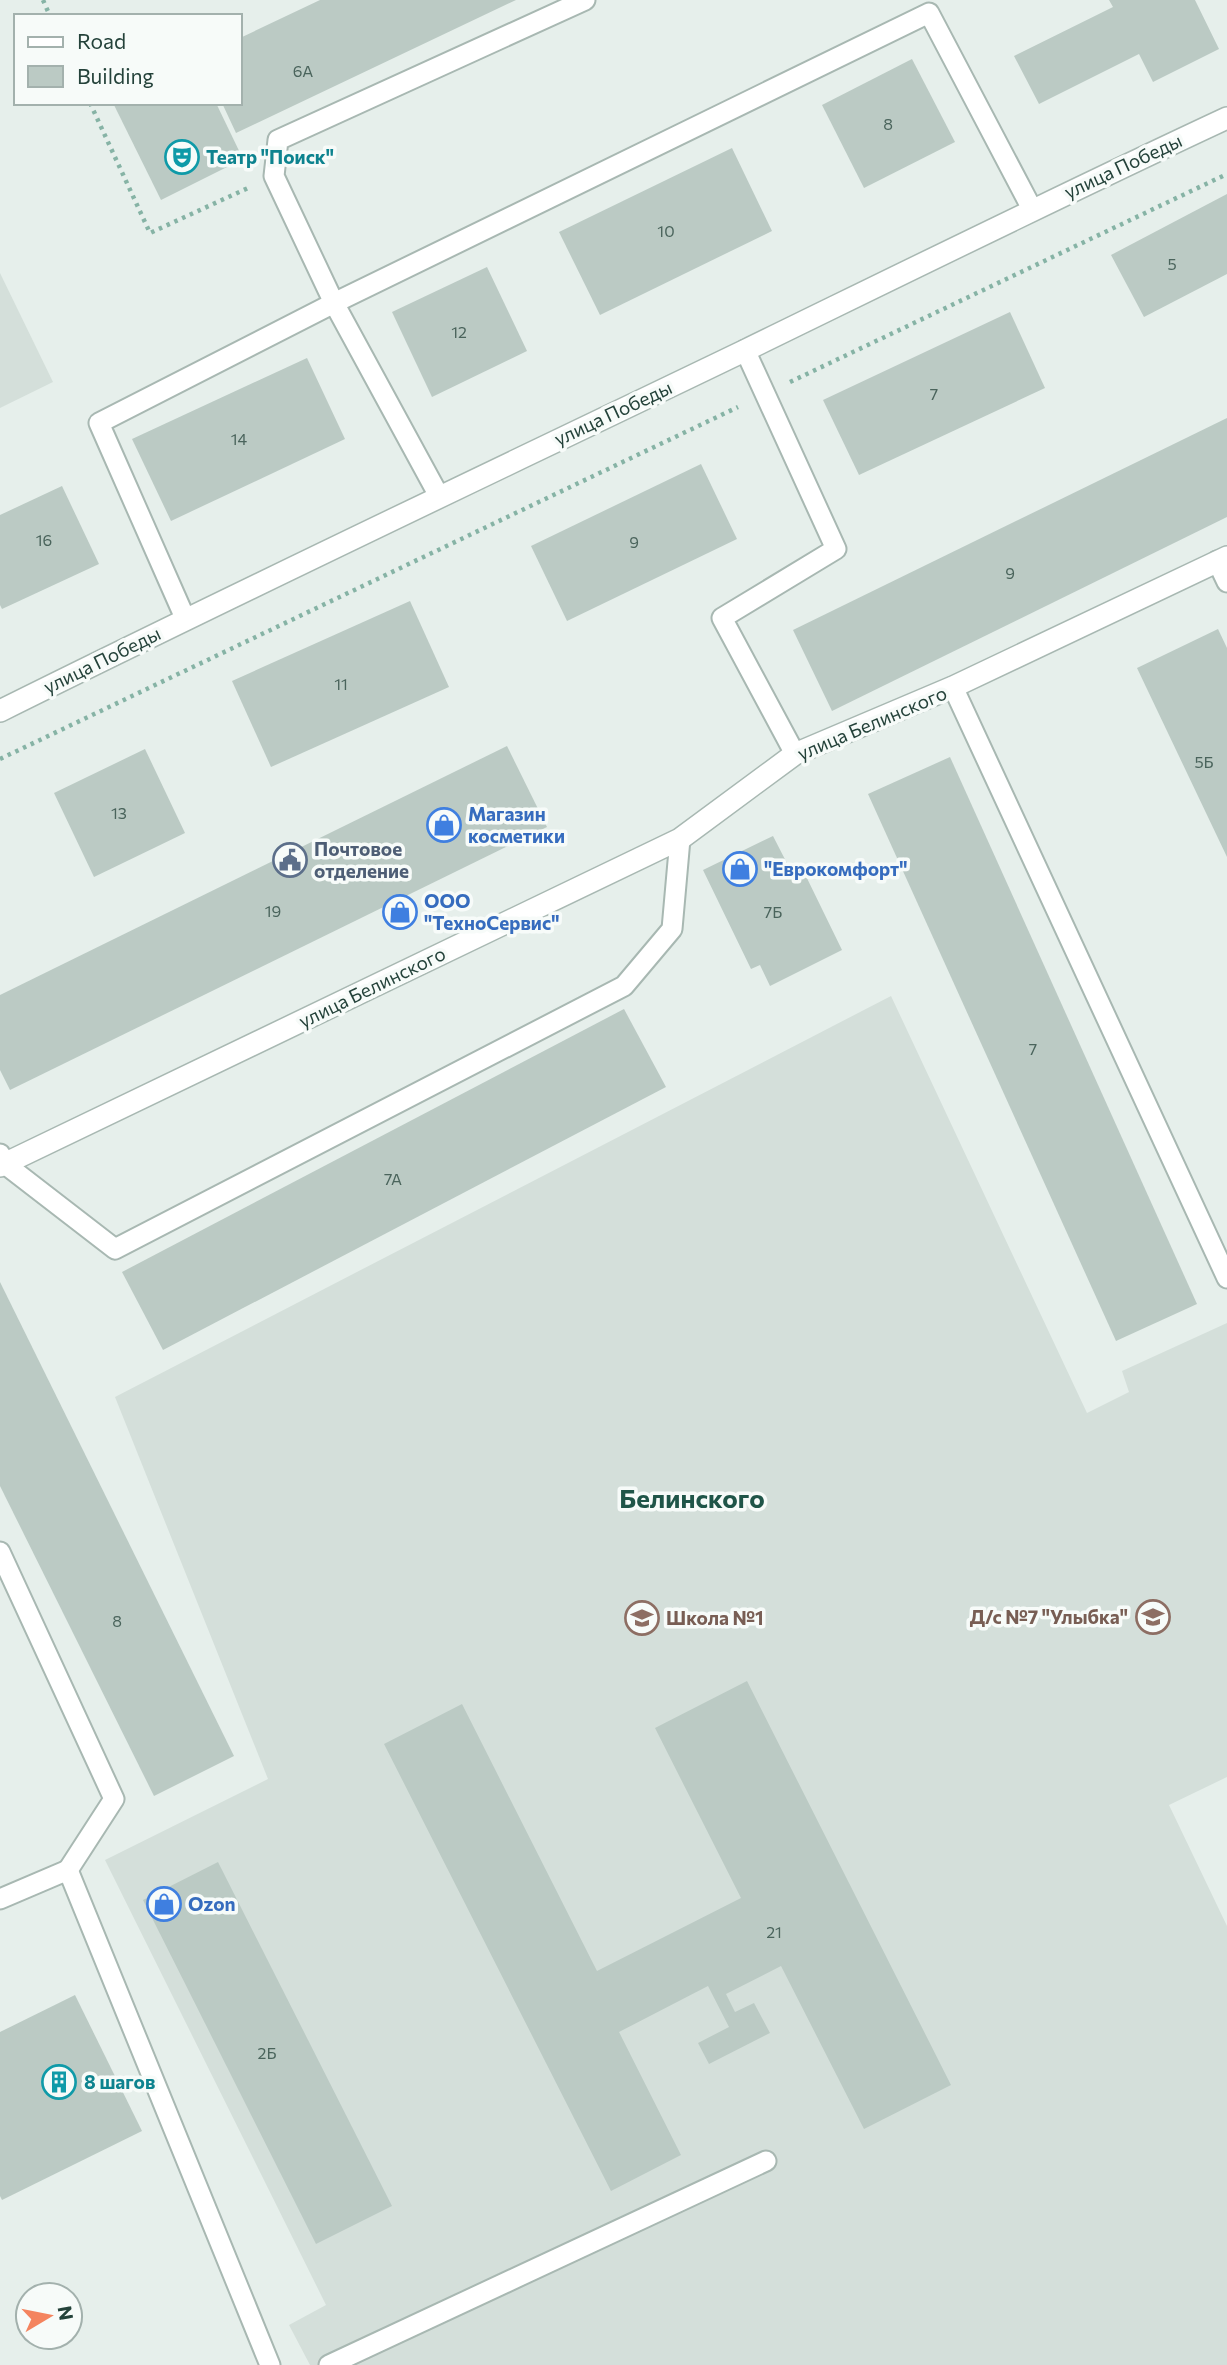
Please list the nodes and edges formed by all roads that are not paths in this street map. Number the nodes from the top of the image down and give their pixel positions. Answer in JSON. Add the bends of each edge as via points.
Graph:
{"nodes":[{"id":1,"x":585,"y":0,"type":"edge"},
{"id":2,"x":1227,"y":118,"type":"edge"},
{"id":3,"x":1032,"y":209,"type":"junction"},
{"id":4,"x":334,"y":303,"type":"junction"},
{"id":5,"x":745,"y":350,"type":"junction"},
{"id":6,"x":439,"y":496,"type":"junction"},
{"id":7,"x":1222,"y":559,"type":"edge"},
{"id":8,"x":1227,"y":582,"type":"edge"},
{"id":9,"x":185,"y":618,"type":"junction"},
{"id":10,"x":953,"y":687,"type":"junction"},
{"id":11,"x":0,"y":710,"type":"edge"},
{"id":12,"x":795,"y":754,"type":"junction"},
{"id":13,"x":680,"y":839,"type":"junction"},
{"id":14,"x":2,"y":1161,"type":"edge"},
{"id":15,"x":1227,"y":1278,"type":"edge"},
{"id":16,"x":0,"y":1552,"type":"edge"},
{"id":17,"x":68,"y":1870,"type":"junction"},
{"id":18,"x":0,"y":1899,"type":"edge"},
{"id":19,"x":766,"y":2161,"type":"dead end"},
{"id":20,"x":270,"y":2365,"type":"edge"},
{"id":21,"x":329,"y":2365,"type":"edge"}],
"edges":[{"from":1,"to":4,"type":"lane","via":[[278,141],[274,176]]},
{"from":2,"to":3,"type":"street","name":"улица Победы"},
{"from":3,"to":4,"type":"lane","via":[[929,13]]},
{"from":3,"to":5,"type":"street","name":"улица Победы"},
{"from":4,"to":6,"type":"lane"},
{"from":4,"to":9,"type":"lane","via":[[99,423]]},
{"from":5,"to":6,"type":"street","name":"улица Победы"},
{"from":5,"to":12,"type":"lane","via":[[836,549],[722,618]]},
{"from":6,"to":9,"type":"street","name":"улица Победы"},
{"from":7,"to":8,"type":"lane"},
{"from":7,"to":10,"type":"street","name":"улица Белинского"},
{"from":9,"to":11,"type":"street","name":"улица Победы"},
{"from":10,"to":12,"type":"street","name":"улица Белинского"},
{"from":10,"to":15,"type":"lane"},
{"from":12,"to":13,"type":"street","name":"улица Белинского"},
{"from":13,"to":14,"type":"street","name":"улица Белинского"},
{"from":13,"to":14,"type":"lane","via":[[672,929],[624,986],[115,1249]]},
{"from":16,"to":17,"type":"lane","via":[[114,1798]]},
{"from":17,"to":18,"type":"lane"},
{"from":17,"to":20,"type":"lane"},
{"from":19,"to":21,"type":"lane"}]}
